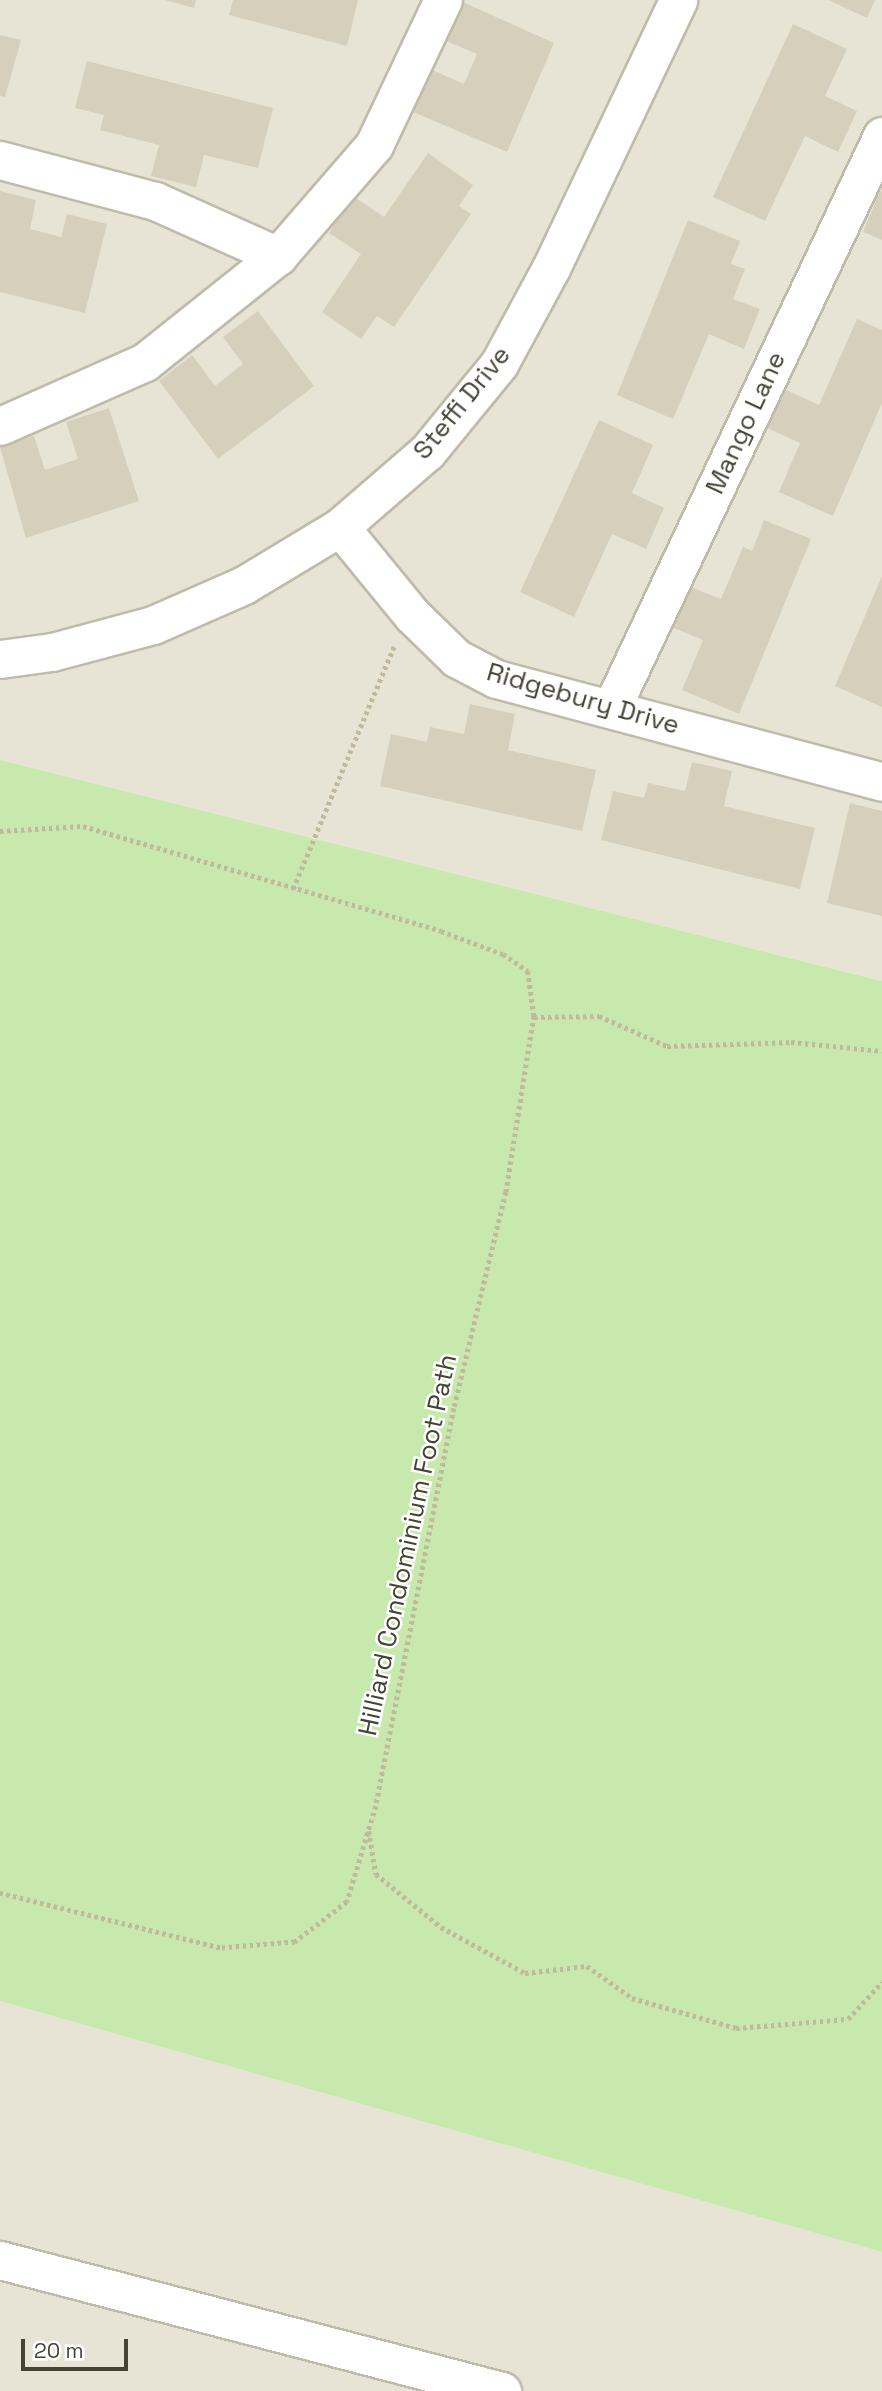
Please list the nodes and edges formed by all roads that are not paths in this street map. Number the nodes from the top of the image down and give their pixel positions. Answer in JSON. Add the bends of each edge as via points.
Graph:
{"nodes":[{"id":1,"x":443,"y":0,"type":"edge"},
{"id":2,"x":678,"y":0,"type":"edge"},
{"id":3,"x":882,"y":136,"type":"edge"},
{"id":4,"x":0,"y":160,"type":"edge"},
{"id":5,"x":278,"y":256,"type":"junction"},
{"id":6,"x":0,"y":426,"type":"edge"},
{"id":7,"x":340,"y":527,"type":"junction"},
{"id":8,"x":0,"y":659,"type":"edge"},
{"id":9,"x":611,"y":709,"type":"junction"},
{"id":10,"x":882,"y":782,"type":"edge"},
{"id":11,"x":2,"y":2267,"type":"edge"},
{"id":12,"x":445,"y":2384,"type":"edge"},
{"id":13,"x":502,"y":2391,"type":"edge"}],
"edges":[{"from":1,"to":5,"type":"street","via":[[374,145]]},
{"from":2,"to":7,"type":"street","name":"Steffi Drive","via":[[551,268],[499,364],[427,452]]},
{"from":3,"to":9,"type":"street","name":"Mango Lane"},
{"from":4,"to":5,"type":"street","via":[[155,201]]},
{"from":5,"to":6,"type":"street","via":[[145,362]]},
{"from":7,"to":8,"type":"street","name":"Steffi Drive","via":[[244,585],[153,625],[52,652]]},
{"from":7,"to":9,"type":"street","name":"Ridgebury Drive","via":[[412,615],[456,658],[496,679]]},
{"from":9,"to":10,"type":"street","name":"Ridgebury Drive"},
{"from":11,"to":12,"type":"street"},
{"from":12,"to":13,"type":"street"}]}
